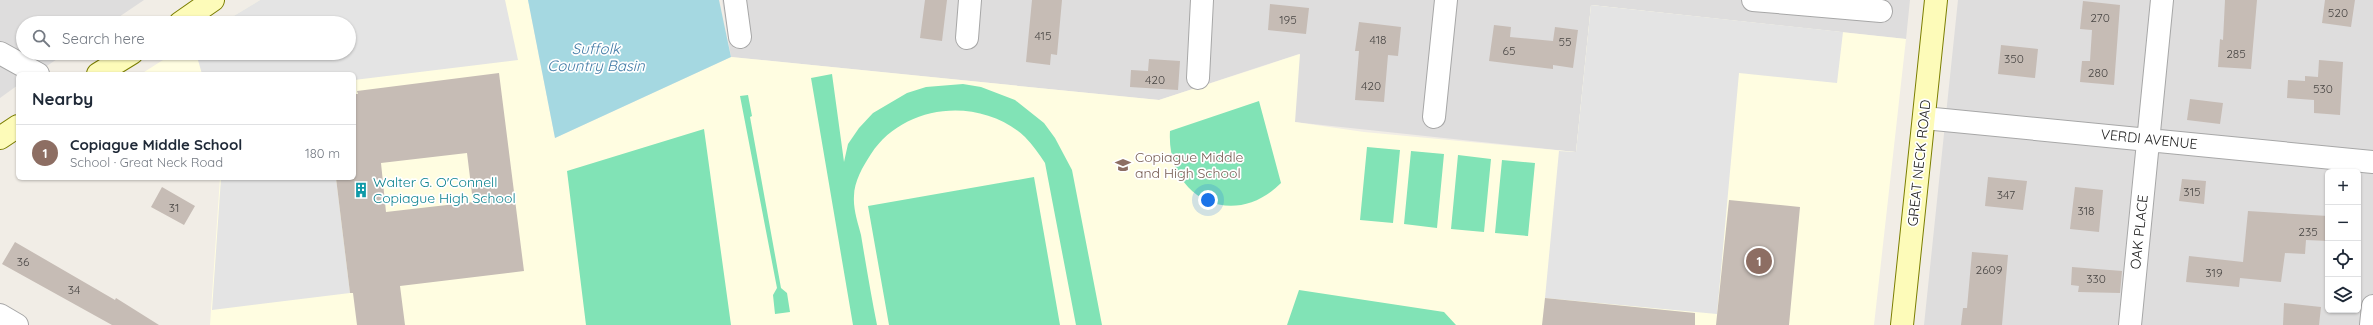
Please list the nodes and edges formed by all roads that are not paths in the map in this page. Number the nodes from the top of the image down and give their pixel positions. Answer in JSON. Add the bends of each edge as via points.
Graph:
{"nodes":[{"id":1,"x":213,"y":0,"type":"edge"},
{"id":2,"x":735,"y":0,"type":"edge"},
{"id":3,"x":970,"y":0,"type":"edge"},
{"id":4,"x":1202,"y":0,"type":"edge"},
{"id":5,"x":1446,"y":0,"type":"edge"},
{"id":6,"x":1753,"y":0,"type":"edge"},
{"id":7,"x":1936,"y":0,"type":"edge"},
{"id":8,"x":2162,"y":0,"type":"edge"},
{"id":9,"x":1881,"y":11,"type":"dead end"},
{"id":10,"x":190,"y":16,"type":"edge"},
{"id":11,"x":740,"y":37,"type":"dead end"},
{"id":12,"x":967,"y":38,"type":"dead end"},
{"id":13,"x":0,"y":53,"type":"edge"},
{"id":14,"x":121,"y":60,"type":"edge"},
{"id":15,"x":34,"y":72,"type":"edge"},
{"id":16,"x":101,"y":72,"type":"edge"},
{"id":17,"x":1198,"y":78,"type":"dead end"},
{"id":18,"x":1434,"y":117,"type":"dead end"},
{"id":19,"x":1924,"y":118,"type":"junction"},
{"id":20,"x":16,"y":127,"type":"edge"},
{"id":21,"x":0,"y":138,"type":"edge"},
{"id":22,"x":2148,"y":139,"type":"junction"},
{"id":23,"x":2373,"y":162,"type":"edge"},
{"id":24,"x":2373,"y":306,"type":"edge"},
{"id":25,"x":0,"y":316,"type":"edge"},
{"id":26,"x":17,"y":325,"type":"edge"},
{"id":27,"x":1902,"y":325,"type":"edge"},
{"id":28,"x":2130,"y":325,"type":"edge"},
{"id":29,"x":2371,"y":325,"type":"edge"}],
"edges":[{"from":1,"to":10,"type":"main road"},
{"from":2,"to":11,"type":"street"},
{"from":3,"to":12,"type":"street"},
{"from":4,"to":17,"type":"street"},
{"from":5,"to":18,"type":"street"},
{"from":6,"to":9,"type":"street"},
{"from":7,"to":19,"type":"main road","name":"GREAT NECK ROAD"},
{"from":8,"to":22,"type":"street","name":"OAK PLACE"},
{"from":13,"to":15,"type":"street"},
{"from":14,"to":16,"type":"main road"},
{"from":19,"to":22,"type":"street","name":"VERDI AVENUE"},
{"from":19,"to":27,"type":"main road","name":"GREAT NECK ROAD"},
{"from":20,"to":21,"type":"main road"},
{"from":22,"to":23,"type":"street","name":"VERDI AVENUE"},
{"from":22,"to":28,"type":"street","name":"OAK PLACE"},
{"from":24,"to":29,"type":"street"},
{"from":25,"to":26,"type":"street"}]}
